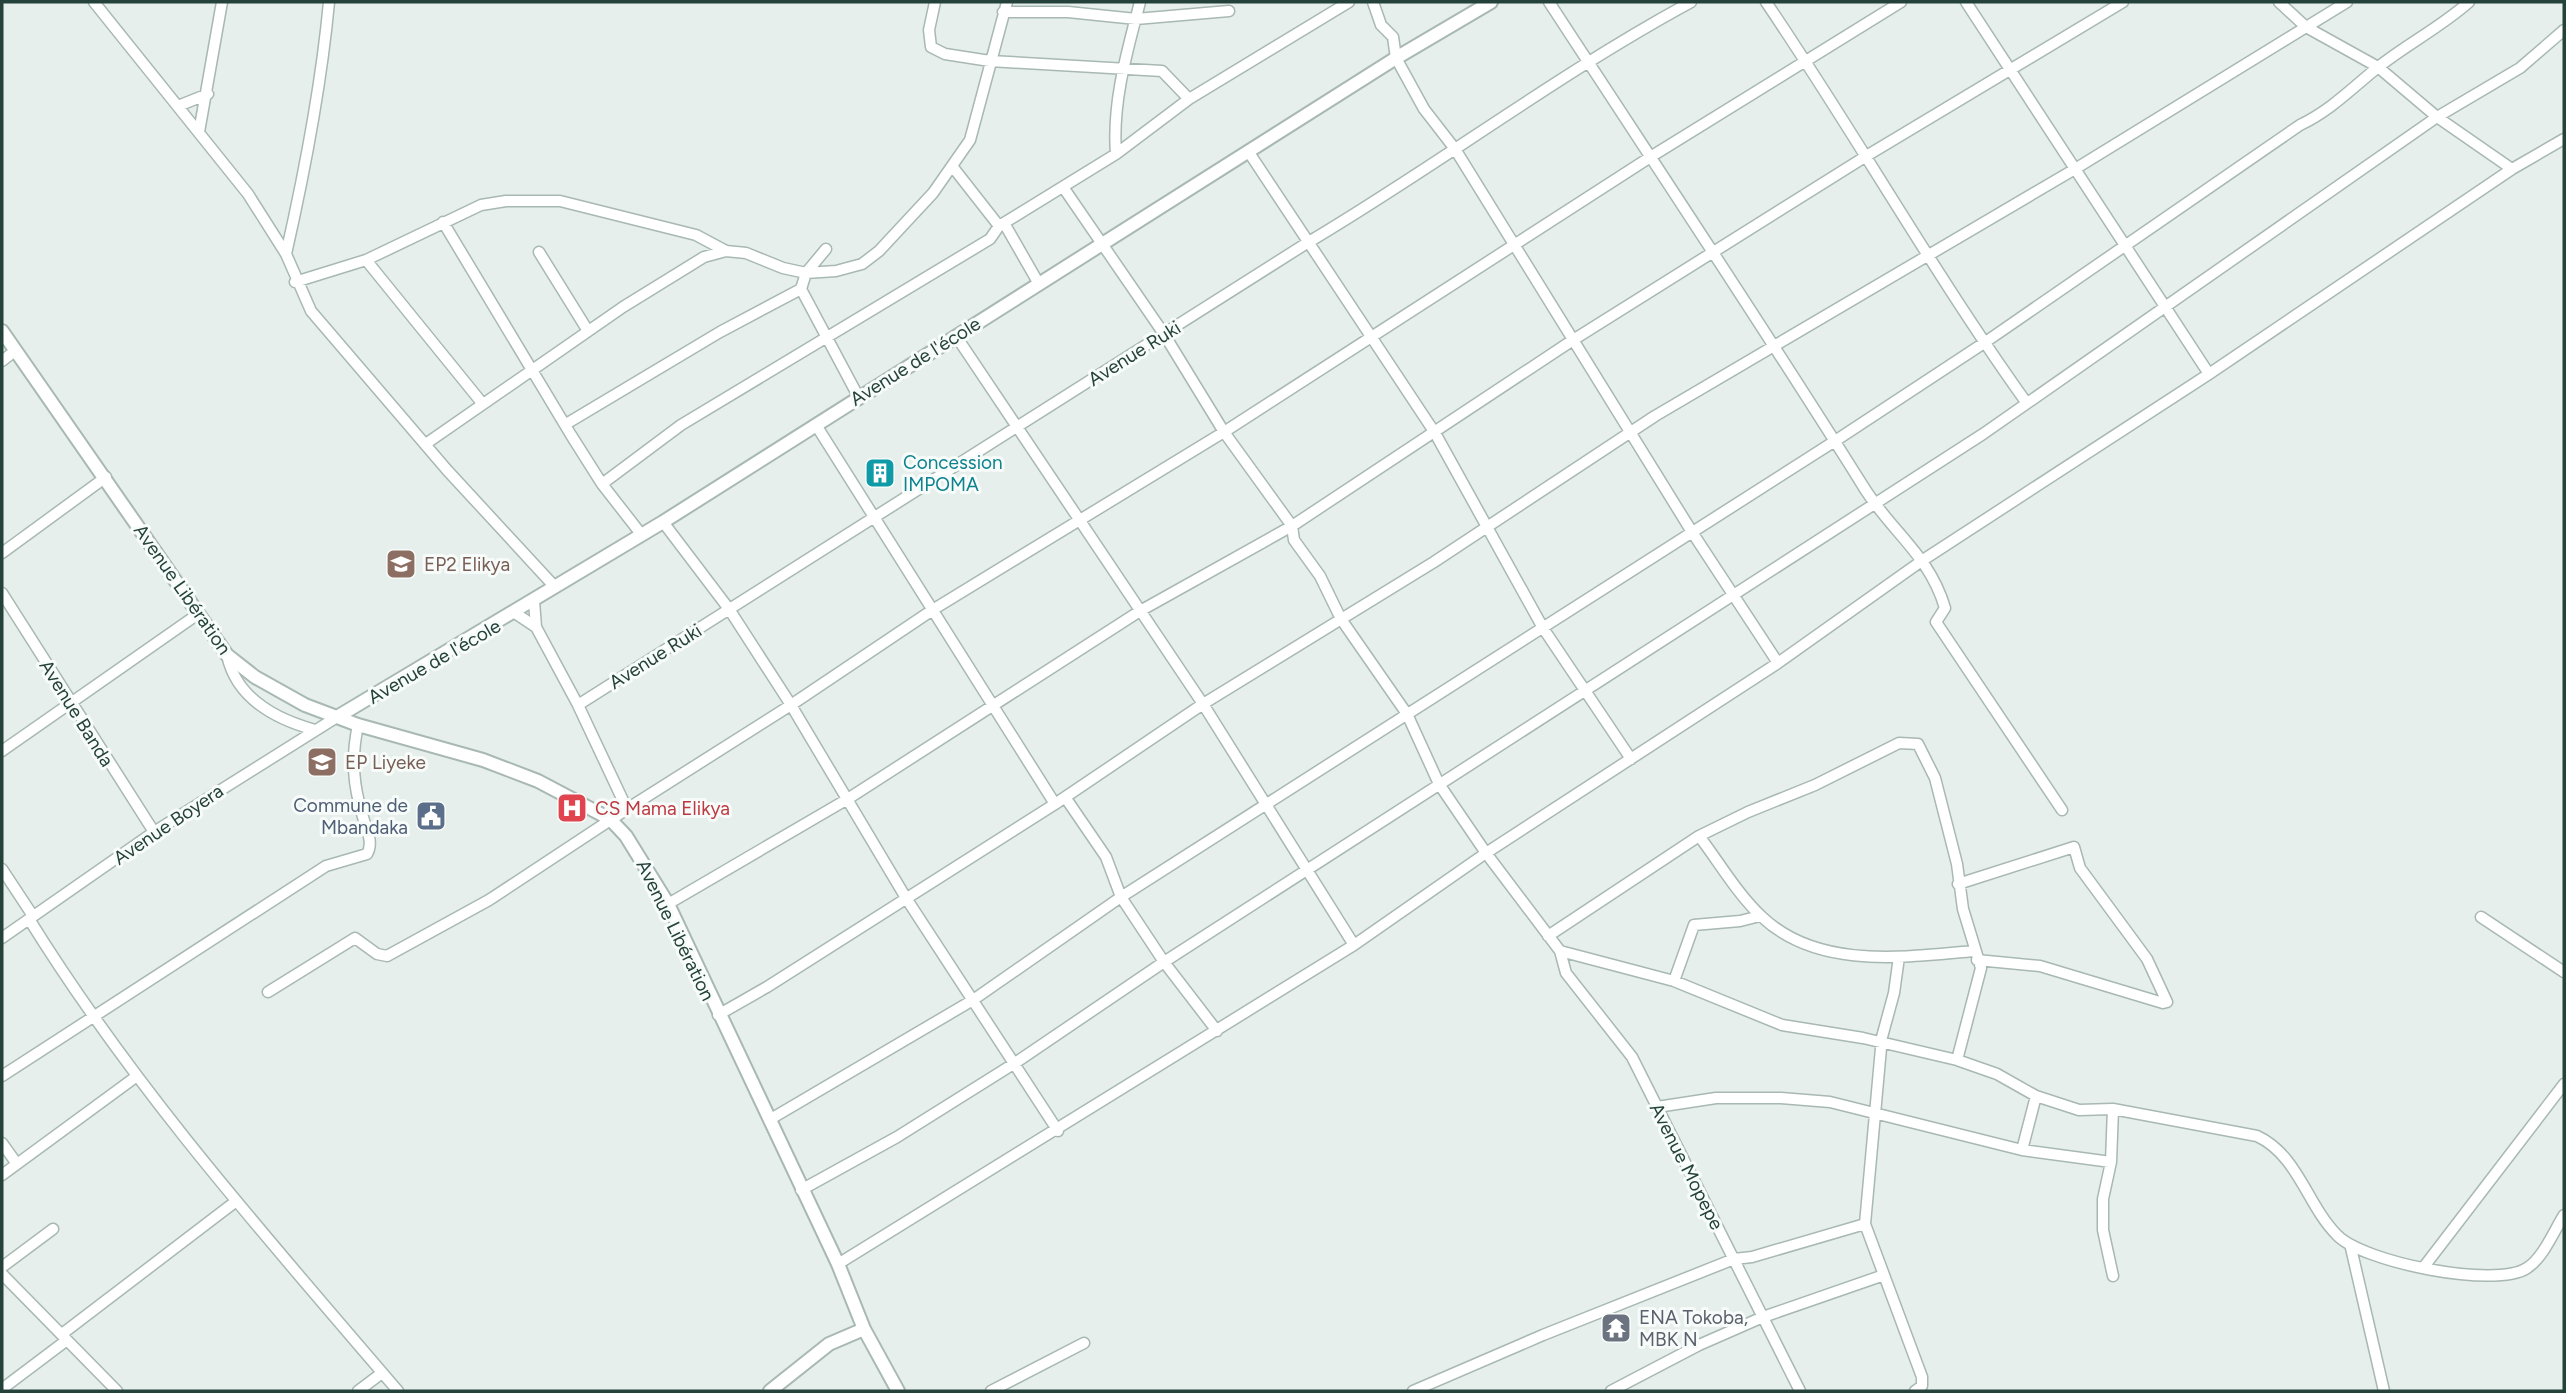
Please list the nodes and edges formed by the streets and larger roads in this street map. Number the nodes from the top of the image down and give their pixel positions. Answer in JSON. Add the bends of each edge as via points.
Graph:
{"nodes":[{"id":1,"x":94,"y":2,"type":"edge"},
{"id":2,"x":222,"y":2,"type":"edge"},
{"id":3,"x":329,"y":2,"type":"edge"},
{"id":4,"x":935,"y":2,"type":"edge"},
{"id":5,"x":1140,"y":2,"type":"edge"},
{"id":6,"x":1349,"y":2,"type":"edge"},
{"id":7,"x":1373,"y":2,"type":"edge"},
{"id":8,"x":1549,"y":2,"type":"edge"},
{"id":9,"x":1691,"y":2,"type":"edge"},
{"id":10,"x":1766,"y":2,"type":"edge"},
{"id":11,"x":1901,"y":2,"type":"edge"},
{"id":12,"x":1966,"y":2,"type":"edge"},
{"id":13,"x":2123,"y":2,"type":"edge"},
{"id":14,"x":2279,"y":2,"type":"edge"},
{"id":15,"x":2347,"y":2,"type":"edge"},
{"id":16,"x":2469,"y":2,"type":"edge"},
{"id":17,"x":1483,"y":4,"type":"edge"},
{"id":18,"x":1005,"y":7,"type":"edge"},
{"id":19,"x":1229,"y":11,"type":"dead end"},
{"id":20,"x":1136,"y":19,"type":"junction"},
{"id":21,"x":2306,"y":27,"type":"junction"},
{"id":22,"x":2564,"y":30,"type":"edge"},
{"id":23,"x":1396,"y":58,"type":"junction"},
{"id":24,"x":990,"y":61,"type":"junction"},
{"id":25,"x":1807,"y":61,"type":"junction"},
{"id":26,"x":1589,"y":63,"type":"junction"},
{"id":27,"x":2378,"y":67,"type":"junction"},
{"id":28,"x":1124,"y":70,"type":"junction"},
{"id":29,"x":2013,"y":70,"type":"junction"},
{"id":30,"x":208,"y":94,"type":"junction"},
{"id":31,"x":1189,"y":99,"type":"junction"},
{"id":32,"x":178,"y":106,"type":"junction"},
{"id":33,"x":2437,"y":117,"type":"junction"},
{"id":34,"x":199,"y":132,"type":"junction"},
{"id":35,"x":2564,"y":139,"type":"edge"},
{"id":36,"x":1455,"y":149,"type":"junction"},
{"id":37,"x":1248,"y":151,"type":"junction"},
{"id":38,"x":1116,"y":154,"type":"junction"},
{"id":39,"x":1868,"y":155,"type":"junction"},
{"id":40,"x":1652,"y":156,"type":"junction"},
{"id":41,"x":952,"y":166,"type":"junction"},
{"id":42,"x":2075,"y":169,"type":"junction"},
{"id":43,"x":2512,"y":169,"type":"junction"},
{"id":44,"x":1063,"y":187,"type":"junction"},
{"id":45,"x":443,"y":222,"type":"junction"},
{"id":46,"x":1002,"y":224,"type":"junction"},
{"id":47,"x":1307,"y":243,"type":"junction"},
{"id":48,"x":2124,"y":244,"type":"junction"},
{"id":49,"x":1100,"y":245,"type":"junction"},
{"id":50,"x":1515,"y":247,"type":"junction"},
{"id":51,"x":826,"y":249,"type":"dead end"},
{"id":52,"x":726,"y":250,"type":"junction"},
{"id":53,"x":539,"y":252,"type":"dead end"},
{"id":54,"x":1713,"y":253,"type":"junction"},
{"id":55,"x":286,"y":254,"type":"junction"},
{"id":56,"x":1929,"y":256,"type":"junction"},
{"id":57,"x":366,"y":260,"type":"junction"},
{"id":58,"x":806,"y":273,"type":"junction"},
{"id":59,"x":295,"y":282,"type":"junction"},
{"id":60,"x":1039,"y":284,"type":"junction"},
{"id":61,"x":801,"y":289,"type":"junction"},
{"id":62,"x":2163,"y":307,"type":"junction"},
{"id":63,"x":2,"y":331,"type":"edge"},
{"id":64,"x":588,"y":331,"type":"junction"},
{"id":65,"x":1164,"y":334,"type":"junction"},
{"id":66,"x":956,"y":336,"type":"junction"},
{"id":67,"x":1371,"y":338,"type":"junction"},
{"id":68,"x":827,"y":339,"type":"junction"},
{"id":69,"x":1573,"y":340,"type":"junction"},
{"id":70,"x":1984,"y":343,"type":"junction"},
{"id":71,"x":1775,"y":347,"type":"junction"},
{"id":72,"x":16,"y":350,"type":"junction"},
{"id":73,"x":2,"y":361,"type":"edge"},
{"id":74,"x":532,"y":368,"type":"junction"},
{"id":75,"x":2209,"y":374,"type":"junction"},
{"id":76,"x":858,"y":396,"type":"junction"},
{"id":77,"x":2026,"y":402,"type":"junction"},
{"id":78,"x":482,"y":403,"type":"junction"},
{"id":79,"x":566,"y":424,"type":"junction"},
{"id":80,"x":816,"y":425,"type":"junction"},
{"id":81,"x":1017,"y":426,"type":"junction"},
{"id":82,"x":1224,"y":432,"type":"junction"},
{"id":83,"x":1632,"y":432,"type":"junction"},
{"id":84,"x":1436,"y":433,"type":"junction"},
{"id":85,"x":1835,"y":442,"type":"junction"},
{"id":86,"x":427,"y":443,"type":"junction"},
{"id":87,"x":106,"y":477,"type":"junction"},
{"id":88,"x":603,"y":484,"type":"junction"},
{"id":89,"x":1874,"y":504,"type":"junction"},
{"id":90,"x":874,"y":516,"type":"junction"},
{"id":91,"x":1080,"y":520,"type":"junction"},
{"id":92,"x":663,"y":522,"type":"junction"},
{"id":93,"x":1292,"y":526,"type":"junction"},
{"id":94,"x":1489,"y":527,"type":"junction"},
{"id":95,"x":1692,"y":532,"type":"junction"},
{"id":96,"x":641,"y":534,"type":"junction"},
{"id":97,"x":2,"y":553,"type":"edge"},
{"id":98,"x":1923,"y":560,"type":"junction"},
{"id":99,"x":555,"y":587,"type":"junction"},
{"id":100,"x":2,"y":593,"type":"edge"},
{"id":101,"x":1732,"y":595,"type":"junction"},
{"id":102,"x":534,"y":601,"type":"junction"},
{"id":103,"x":934,"y":608,"type":"junction"},
{"id":104,"x":729,"y":609,"type":"junction"},
{"id":105,"x":1140,"y":611,"type":"junction"},
{"id":106,"x":515,"y":613,"type":"junction"},
{"id":107,"x":198,"y":614,"type":"junction"},
{"id":108,"x":1341,"y":619,"type":"junction"},
{"id":109,"x":536,"y":627,"type":"junction"},
{"id":110,"x":1543,"y":628,"type":"junction"},
{"id":111,"x":227,"y":655,"type":"junction"},
{"id":112,"x":1778,"y":663,"type":"junction"},
{"id":113,"x":1586,"y":690,"type":"junction"},
{"id":114,"x":70,"y":703,"type":"junction"},
{"id":115,"x":1203,"y":704,"type":"junction"},
{"id":116,"x":578,"y":705,"type":"junction"},
{"id":117,"x":791,"y":705,"type":"junction"},
{"id":118,"x":995,"y":706,"type":"junction"},
{"id":119,"x":1407,"y":714,"type":"junction"},
{"id":120,"x":338,"y":717,"type":"junction"},
{"id":121,"x":358,"y":725,"type":"junction"},
{"id":122,"x":315,"y":730,"type":"junction"},
{"id":123,"x":2,"y":751,"type":"edge"},
{"id":124,"x":1631,"y":759,"type":"junction"},
{"id":125,"x":1439,"y":784,"type":"junction"},
{"id":126,"x":1065,"y":797,"type":"junction"},
{"id":127,"x":846,"y":800,"type":"junction"},
{"id":128,"x":1055,"y":804,"type":"junction"},
{"id":129,"x":1269,"y":805,"type":"junction"},
{"id":130,"x":626,"y":809,"type":"junction"},
{"id":131,"x":2062,"y":810,"type":"dead end"},
{"id":132,"x":610,"y":820,"type":"junction"},
{"id":133,"x":154,"y":832,"type":"junction"},
{"id":134,"x":1699,"y":836,"type":"junction"},
{"id":135,"x":1486,"y":853,"type":"junction"},
{"id":136,"x":2,"y":869,"type":"edge"},
{"id":137,"x":1308,"y":870,"type":"junction"},
{"id":138,"x":1958,"y":884,"type":"junction"},
{"id":139,"x":1121,"y":897,"type":"junction"},
{"id":140,"x":906,"y":898,"type":"junction"},
{"id":141,"x":668,"y":904,"type":"junction"},
{"id":142,"x":1760,"y":916,"type":"junction"},
{"id":143,"x":31,"y":918,"type":"junction"},
{"id":144,"x":2481,"y":918,"type":"dead end"},
{"id":145,"x":1548,"y":936,"type":"junction"},
{"id":146,"x":2,"y":938,"type":"edge"},
{"id":147,"x":1354,"y":946,"type":"junction"},
{"id":148,"x":1560,"y":951,"type":"junction"},
{"id":149,"x":1975,"y":956,"type":"junction"},
{"id":150,"x":1899,"y":957,"type":"junction"},
{"id":151,"x":1164,"y":962,"type":"junction"},
{"id":152,"x":2564,"y":972,"type":"edge"},
{"id":153,"x":1674,"y":981,"type":"junction"},
{"id":154,"x":268,"y":992,"type":"dead end"},
{"id":155,"x":973,"y":1000,"type":"junction"},
{"id":156,"x":92,"y":1015,"type":"junction"},
{"id":157,"x":718,"y":1015,"type":"junction"},
{"id":158,"x":1217,"y":1031,"type":"junction"},
{"id":159,"x":1883,"y":1042,"type":"junction"},
{"id":160,"x":1957,"y":1060,"type":"junction"},
{"id":161,"x":1015,"y":1063,"type":"junction"},
{"id":162,"x":2,"y":1076,"type":"edge"},
{"id":163,"x":137,"y":1076,"type":"junction"},
{"id":164,"x":2564,"y":1084,"type":"edge"},
{"id":165,"x":2036,"y":1096,"type":"junction"},
{"id":166,"x":1657,"y":1107,"type":"junction"},
{"id":167,"x":2113,"y":1109,"type":"junction"},
{"id":168,"x":1875,"y":1112,"type":"junction"},
{"id":169,"x":769,"y":1120,"type":"junction"},
{"id":170,"x":1058,"y":1130,"type":"junction"},
{"id":171,"x":2,"y":1143,"type":"edge"},
{"id":172,"x":2022,"y":1150,"type":"junction"},
{"id":173,"x":2111,"y":1162,"type":"junction"},
{"id":174,"x":17,"y":1164,"type":"junction"},
{"id":175,"x":2,"y":1175,"type":"edge"},
{"id":176,"x":801,"y":1190,"type":"junction"},
{"id":177,"x":235,"y":1202,"type":"junction"},
{"id":178,"x":2564,"y":1215,"type":"edge"},
{"id":179,"x":1865,"y":1224,"type":"junction"},
{"id":180,"x":53,"y":1230,"type":"dead end"},
{"id":181,"x":2351,"y":1248,"type":"junction"},
{"id":182,"x":1734,"y":1259,"type":"junction"},
{"id":183,"x":838,"y":1264,"type":"junction"},
{"id":184,"x":2,"y":1267,"type":"edge"},
{"id":185,"x":2423,"y":1268,"type":"junction"},
{"id":186,"x":2,"y":1274,"type":"edge"},
{"id":187,"x":1884,"y":1275,"type":"junction"},
{"id":188,"x":2113,"y":1276,"type":"dead end"},
{"id":189,"x":1763,"y":1317,"type":"junction"},
{"id":190,"x":864,"y":1329,"type":"junction"},
{"id":191,"x":65,"y":1337,"type":"junction"},
{"id":192,"x":1084,"y":1343,"type":"dead end"},
{"id":193,"x":383,"y":1373,"type":"junction"},
{"id":194,"x":2,"y":1389,"type":"edge"},
{"id":195,"x":117,"y":1391,"type":"edge"},
{"id":196,"x":358,"y":1391,"type":"edge"},
{"id":197,"x":398,"y":1391,"type":"edge"},
{"id":198,"x":770,"y":1391,"type":"edge"},
{"id":199,"x":898,"y":1391,"type":"edge"},
{"id":200,"x":991,"y":1391,"type":"edge"},
{"id":201,"x":1413,"y":1391,"type":"edge"},
{"id":202,"x":1611,"y":1391,"type":"edge"},
{"id":203,"x":1800,"y":1391,"type":"edge"},
{"id":204,"x":1915,"y":1391,"type":"edge"},
{"id":205,"x":2384,"y":1391,"type":"edge"}],
"edges":[{"from":1,"to":32,"type":"street"},
{"from":2,"to":30,"type":"street"},
{"from":3,"to":55,"type":"street","via":[[323,67]]},
{"from":4,"to":24,"type":"street","via":[[928,39],[931,47],[945,54]]},
{"from":5,"to":20,"type":"street"},
{"from":6,"to":31,"type":"street"},
{"from":7,"to":23,"type":"street","via":[[1381,25],[1393,37]]},
{"from":8,"to":26,"type":"street"},
{"from":9,"to":26,"type":"street","name":"Avenue Ruki"},
{"from":10,"to":25,"type":"street"},
{"from":11,"to":25,"type":"street"},
{"from":12,"to":29,"type":"street"},
{"from":13,"to":29,"type":"street"},
{"from":14,"to":21,"type":"street"},
{"from":15,"to":21,"type":"street"},
{"from":16,"to":27,"type":"street"},
{"from":17,"to":23,"type":"street","name":"Avenue de l'école"},
{"from":18,"to":20,"type":"street"},
{"from":18,"to":24,"type":"street"},
{"from":19,"to":20,"type":"street"},
{"from":20,"to":28,"type":"street"},
{"from":21,"to":27,"type":"street"},
{"from":21,"to":42,"type":"street"},
{"from":22,"to":33,"type":"street","via":[[2520,68]]},
{"from":23,"to":36,"type":"street","via":[[1424,110]]},
{"from":23,"to":37,"type":"street","name":"Avenue de l'école"},
{"from":24,"to":28,"type":"street"},
{"from":24,"to":41,"type":"street","via":[[970,140]]},
{"from":25,"to":39,"type":"street"},
{"from":25,"to":40,"type":"street"},
{"from":26,"to":36,"type":"street","name":"Avenue Ruki"},
{"from":26,"to":40,"type":"street"},
{"from":27,"to":33,"type":"street"},
{"from":27,"to":48,"type":"street","via":[[2325,113],[2300,124]]},
{"from":28,"to":31,"type":"street","via":[[1162,71]]},
{"from":28,"to":38,"type":"street","via":[[1114,120]]},
{"from":29,"to":39,"type":"street"},
{"from":29,"to":42,"type":"street"},
{"from":30,"to":32,"type":"street"},
{"from":30,"to":34,"type":"street"},
{"from":31,"to":38,"type":"street"},
{"from":32,"to":34,"type":"street"},
{"from":33,"to":43,"type":"street"},
{"from":33,"to":62,"type":"street"},
{"from":34,"to":55,"type":"street","via":[[248,194]]},
{"from":35,"to":43,"type":"street"},
{"from":36,"to":47,"type":"street","name":"Avenue Ruki"},
{"from":36,"to":50,"type":"street"},
{"from":37,"to":47,"type":"street"},
{"from":37,"to":49,"type":"street","name":"Avenue de l'école"},
{"from":38,"to":44,"type":"street"},
{"from":39,"to":54,"type":"street"},
{"from":39,"to":56,"type":"street"},
{"from":40,"to":50,"type":"street"},
{"from":40,"to":54,"type":"street"},
{"from":41,"to":46,"type":"street"},
{"from":41,"to":58,"type":"street","via":[[933,193],[862,264]]},
{"from":42,"to":48,"type":"street"},
{"from":42,"to":56,"type":"street"},
{"from":43,"to":75,"type":"street"},
{"from":44,"to":46,"type":"street"},
{"from":44,"to":49,"type":"street","name":"Avenue Mopepe"},
{"from":45,"to":52,"type":"street","via":[[481,205],[560,201],[696,235]]},
{"from":45,"to":57,"type":"street"},
{"from":45,"to":74,"type":"street"},
{"from":46,"to":60,"type":"street"},
{"from":46,"to":68,"type":"street","via":[[990,239]]},
{"from":47,"to":65,"type":"street","name":"Avenue Ruki"},
{"from":47,"to":67,"type":"street"},
{"from":48,"to":62,"type":"street"},
{"from":48,"to":70,"type":"street"},
{"from":49,"to":60,"type":"street","name":"Avenue de l'école"},
{"from":49,"to":65,"type":"street","name":"Avenue Mopepe"},
{"from":50,"to":67,"type":"street"},
{"from":50,"to":69,"type":"street"},
{"from":51,"to":58,"type":"street"},
{"from":52,"to":58,"type":"street"},
{"from":52,"to":64,"type":"street","via":[[684,268]]},
{"from":53,"to":64,"type":"street"},
{"from":54,"to":69,"type":"street"},
{"from":54,"to":71,"type":"street"},
{"from":55,"to":59,"type":"street"},
{"from":56,"to":70,"type":"street"},
{"from":56,"to":71,"type":"street"},
{"from":57,"to":59,"type":"street"},
{"from":57,"to":78,"type":"street"},
{"from":58,"to":61,"type":"street"},
{"from":59,"to":86,"type":"street","via":[[311,311]]},
{"from":60,"to":66,"type":"street","name":"Avenue de l'école"},
{"from":61,"to":68,"type":"street"},
{"from":61,"to":79,"type":"street"},
{"from":62,"to":75,"type":"street"},
{"from":62,"to":77,"type":"street"},
{"from":63,"to":72,"type":"street","name":"Avenue Libération"},
{"from":64,"to":74,"type":"street"},
{"from":65,"to":81,"type":"street","name":"Avenue Ruki"},
{"from":65,"to":82,"type":"street","name":"Avenue Mopepe"},
{"from":66,"to":76,"type":"street","name":"Avenue de l'école"},
{"from":66,"to":81,"type":"street"},
{"from":67,"to":82,"type":"street"},
{"from":67,"to":84,"type":"street"},
{"from":68,"to":76,"type":"street"},
{"from":68,"to":88,"type":"street","via":[[681,425]]},
{"from":69,"to":83,"type":"street"},
{"from":69,"to":84,"type":"street"},
{"from":70,"to":77,"type":"street"},
{"from":70,"to":85,"type":"street"},
{"from":71,"to":83,"type":"street"},
{"from":71,"to":85,"type":"street"},
{"from":72,"to":73,"type":"street"},
{"from":72,"to":87,"type":"street","name":"Avenue Libération"},
{"from":74,"to":78,"type":"street"},
{"from":74,"to":79,"type":"street"},
{"from":75,"to":98,"type":"street"},
{"from":76,"to":80,"type":"street","name":"Avenue de l'école"},
{"from":77,"to":89,"type":"street"},
{"from":78,"to":86,"type":"street"},
{"from":79,"to":88,"type":"street"},
{"from":80,"to":90,"type":"street"},
{"from":80,"to":92,"type":"street","name":"Avenue de l'école"},
{"from":81,"to":90,"type":"street","name":"Avenue Ruki"},
{"from":81,"to":91,"type":"street"},
{"from":82,"to":91,"type":"street"},
{"from":82,"to":93,"type":"street","name":"Avenue Mopepe"},
{"from":83,"to":94,"type":"street"},
{"from":83,"to":95,"type":"street"},
{"from":84,"to":93,"type":"street"},
{"from":84,"to":94,"type":"street"},
{"from":85,"to":89,"type":"street"},
{"from":85,"to":95,"type":"street"},
{"from":86,"to":99,"type":"street"},
{"from":87,"to":97,"type":"street"},
{"from":87,"to":107,"type":"street","name":"Avenue Libération"},
{"from":88,"to":96,"type":"street"},
{"from":89,"to":98,"type":"street"},
{"from":89,"to":101,"type":"street"},
{"from":90,"to":103,"type":"street"},
{"from":90,"to":104,"type":"street","name":"Avenue Ruki"},
{"from":91,"to":103,"type":"street"},
{"from":91,"to":105,"type":"street"},
{"from":92,"to":96,"type":"street","name":"Avenue de l'école"},
{"from":92,"to":104,"type":"street"},
{"from":93,"to":105,"type":"street"},
{"from":93,"to":108,"type":"street","name":"Avenue Mopepe","via":[[1294,540],[1320,576]]},
{"from":94,"to":108,"type":"street"},
{"from":94,"to":110,"type":"street"},
{"from":95,"to":101,"type":"street"},
{"from":95,"to":110,"type":"street"},
{"from":96,"to":99,"type":"street","name":"Avenue de l'école"},
{"from":98,"to":112,"type":"street"},
{"from":98,"to":131,"type":"street","via":[[1937,580],[1945,608],[1936,622]]},
{"from":99,"to":102,"type":"street","name":"Avenue de l'école"},
{"from":100,"to":114,"type":"street","name":"Avenue Banda"},
{"from":101,"to":112,"type":"street"},
{"from":101,"to":113,"type":"street"},
{"from":102,"to":106,"type":"street","name":"Avenue de l'école"},
{"from":102,"to":109,"type":"street"},
{"from":103,"to":117,"type":"street"},
{"from":103,"to":118,"type":"street"},
{"from":104,"to":116,"type":"street","name":"Avenue Ruki"},
{"from":104,"to":117,"type":"street"},
{"from":105,"to":115,"type":"street"},
{"from":105,"to":118,"type":"street"},
{"from":106,"to":109,"type":"street"},
{"from":106,"to":120,"type":"street","name":"Avenue de l'école"},
{"from":107,"to":111,"type":"street","name":"Avenue Libération"},
{"from":107,"to":114,"type":"street"},
{"from":108,"to":115,"type":"street"},
{"from":108,"to":119,"type":"street","name":"Avenue Mopepe"},
{"from":109,"to":116,"type":"street"},
{"from":110,"to":113,"type":"street"},
{"from":110,"to":119,"type":"street"},
{"from":111,"to":120,"type":"street","name":"Avenue Libération","via":[[281,692]]},
{"from":111,"to":122,"type":"street","via":[[234,678],[256,702],[291,723]]},
{"from":112,"to":124,"type":"street"},
{"from":113,"to":124,"type":"street"},
{"from":113,"to":125,"type":"street"},
{"from":114,"to":123,"type":"street"},
{"from":114,"to":133,"type":"street","name":"Avenue Banda"},
{"from":115,"to":126,"type":"street"},
{"from":115,"to":129,"type":"street"},
{"from":116,"to":130,"type":"street"},
{"from":117,"to":127,"type":"street"},
{"from":117,"to":130,"type":"street"},
{"from":118,"to":127,"type":"street"},
{"from":118,"to":128,"type":"street"},
{"from":119,"to":125,"type":"street","name":"Avenue Mopepe"},
{"from":119,"to":129,"type":"street"},
{"from":120,"to":121,"type":"street","name":"Avenue Libération"},
{"from":120,"to":122,"type":"street","name":"Avenue Boyera"},
{"from":121,"to":132,"type":"street","name":"Avenue Libération","via":[[483,760],[569,796]]},
{"from":121,"to":156,"type":"street","via":[[352,765],[370,837],[367,854],[326,866]]},
{"from":122,"to":133,"type":"street","name":"Avenue Boyera"},
{"from":124,"to":135,"type":"street"},
{"from":125,"to":135,"type":"street","name":"Avenue Mopepe"},
{"from":125,"to":137,"type":"street"},
{"from":126,"to":128,"type":"street"},
{"from":126,"to":139,"type":"street","via":[[1106,857]]},
{"from":127,"to":140,"type":"street"},
{"from":127,"to":141,"type":"street"},
{"from":128,"to":140,"type":"street"},
{"from":129,"to":137,"type":"street"},
{"from":129,"to":139,"type":"street"},
{"from":130,"to":132,"type":"street"},
{"from":132,"to":141,"type":"street","name":"Avenue Libération","via":[[640,855]]},
{"from":132,"to":154,"type":"street","via":[[489,900],[387,956],[355,938]]},
{"from":133,"to":143,"type":"street","name":"Avenue Boyera"},
{"from":134,"to":138,"type":"street","via":[[1903,741],[1918,744],[1935,778]]},
{"from":134,"to":142,"type":"street"},
{"from":134,"to":145,"type":"street"},
{"from":135,"to":145,"type":"street","name":"Avenue Mopepe"},
{"from":135,"to":147,"type":"street"},
{"from":136,"to":143,"type":"street"},
{"from":137,"to":147,"type":"street"},
{"from":137,"to":151,"type":"street"},
{"from":138,"to":149,"type":"street"},
{"from":138,"to":149,"type":"street","via":[[2074,847],[2080,868],[2147,958],[2167,1002],[2040,966]]},
{"from":139,"to":151,"type":"street"},
{"from":139,"to":155,"type":"street"},
{"from":140,"to":155,"type":"street"},
{"from":140,"to":157,"type":"street"},
{"from":141,"to":157,"type":"street","name":"Avenue Libération"},
{"from":142,"to":150,"type":"street","via":[[1816,950]]},
{"from":142,"to":153,"type":"street","via":[[1693,925]]},
{"from":143,"to":146,"type":"street","name":"Avenue Boyera"},
{"from":143,"to":156,"type":"street"},
{"from":144,"to":152,"type":"street"},
{"from":145,"to":148,"type":"street","name":"Avenue Mopepe"},
{"from":147,"to":158,"type":"street"},
{"from":148,"to":153,"type":"street"},
{"from":148,"to":166,"type":"street","name":"Avenue Mopepe","via":[[1566,972],[1622,1041]]},
{"from":149,"to":150,"type":"street"},
{"from":149,"to":160,"type":"street","via":[[1981,968]]},
{"from":150,"to":159,"type":"street"},
{"from":151,"to":158,"type":"street"},
{"from":151,"to":161,"type":"street"},
{"from":153,"to":159,"type":"street","via":[[1782,1025]]},
{"from":155,"to":161,"type":"street"},
{"from":155,"to":169,"type":"street"},
{"from":156,"to":162,"type":"street"},
{"from":156,"to":163,"type":"street"},
{"from":157,"to":169,"type":"street","name":"Avenue Libération"},
{"from":158,"to":170,"type":"street"},
{"from":159,"to":160,"type":"street"},
{"from":159,"to":168,"type":"street"},
{"from":160,"to":165,"type":"street","via":[[1997,1074]]},
{"from":161,"to":170,"type":"street"},
{"from":161,"to":176,"type":"street"},
{"from":163,"to":174,"type":"street"},
{"from":163,"to":177,"type":"street"},
{"from":164,"to":185,"type":"street"},
{"from":165,"to":167,"type":"street","via":[[2079,1110]]},
{"from":165,"to":172,"type":"street"},
{"from":166,"to":168,"type":"street","via":[[1716,1098],[1781,1098]]},
{"from":166,"to":182,"type":"street","name":"Avenue Mopepe"},
{"from":167,"to":173,"type":"street"},
{"from":167,"to":181,"type":"street","via":[[2232,1130],[2273,1143],[2335,1234]]},
{"from":168,"to":172,"type":"street"},
{"from":168,"to":179,"type":"street"},
{"from":169,"to":176,"type":"street","name":"Avenue Libération"},
{"from":170,"to":183,"type":"street"},
{"from":171,"to":174,"type":"street"},
{"from":172,"to":173,"type":"street"},
{"from":173,"to":188,"type":"street","via":[[2103,1199],[2103,1230]]},
{"from":174,"to":175,"type":"street"},
{"from":176,"to":183,"type":"street","name":"Avenue Libération"},
{"from":177,"to":191,"type":"street"},
{"from":177,"to":193,"type":"street"},
{"from":178,"to":185,"type":"street","via":[[2526,1269],[2461,1275]]},
{"from":179,"to":182,"type":"street"},
{"from":179,"to":187,"type":"street"},
{"from":180,"to":184,"type":"street"},
{"from":181,"to":185,"type":"street"},
{"from":181,"to":205,"type":"street"},
{"from":182,"to":189,"type":"street","name":"Avenue Mopepe"},
{"from":182,"to":201,"type":"street"},
{"from":183,"to":190,"type":"street","name":"Avenue Libération"},
{"from":186,"to":191,"type":"street"},
{"from":187,"to":189,"type":"street"},
{"from":187,"to":204,"type":"street","via":[[1922,1377],[1922,1386]]},
{"from":189,"to":202,"type":"street"},
{"from":189,"to":203,"type":"street","name":"Avenue Mopepe"},
{"from":190,"to":198,"type":"street","via":[[829,1345]]},
{"from":190,"to":199,"type":"street","name":"Avenue Libération"},
{"from":191,"to":194,"type":"street"},
{"from":191,"to":195,"type":"street"},
{"from":192,"to":200,"type":"street"},
{"from":193,"to":196,"type":"street"},
{"from":193,"to":197,"type":"street"}]}
